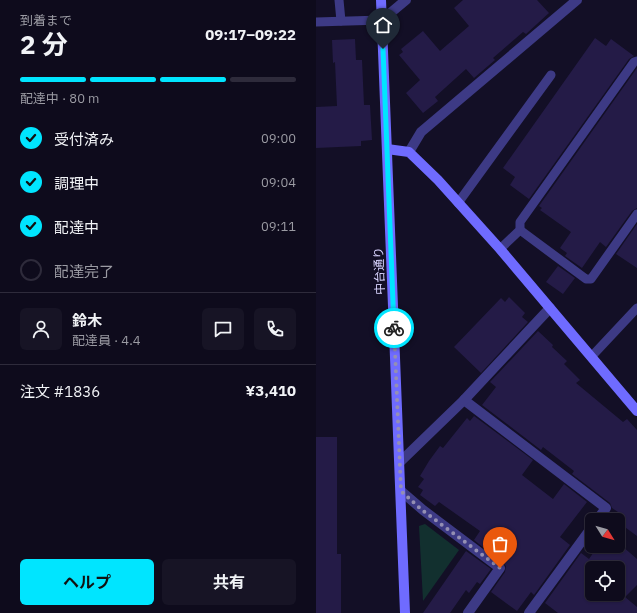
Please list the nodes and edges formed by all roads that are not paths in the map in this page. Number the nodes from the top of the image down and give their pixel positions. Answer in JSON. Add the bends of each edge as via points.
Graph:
{"nodes":[{"id":1,"x":339,"y":0,"type":"edge"},
{"id":2,"x":381,"y":0,"type":"edge"},
{"id":3,"x":406,"y":0,"type":"edge"},
{"id":4,"x":577,"y":0,"type":"edge"},
{"id":5,"x":382,"y":20,"type":"junction"},
{"id":6,"x":341,"y":21,"type":"junction"},
{"id":7,"x":316,"y":22,"type":"edge"},
{"id":8,"x":637,"y":61,"type":"edge"},
{"id":9,"x":551,"y":75,"type":"dead end"},
{"id":10,"x":387,"y":149,"type":"junction"},
{"id":11,"x":409,"y":152,"type":"junction"},
{"id":12,"x":458,"y":203,"type":"junction"},
{"id":13,"x":637,"y":214,"type":"edge"},
{"id":14,"x":520,"y":230,"type":"junction"},
{"id":15,"x":500,"y":249,"type":"junction"},
{"id":16,"x":550,"y":308,"type":"junction"},
{"id":17,"x":637,"y":308,"type":"edge"},
{"id":18,"x":592,"y":356,"type":"junction"},
{"id":19,"x":464,"y":400,"type":"junction"},
{"id":20,"x":637,"y":411,"type":"edge"},
{"id":21,"x":400,"y":462,"type":"junction"},
{"id":22,"x":401,"y":491,"type":"junction"},
{"id":23,"x":602,"y":513,"type":"edge"},
{"id":24,"x":585,"y":537,"type":"edge"},
{"id":25,"x":405,"y":613,"type":"edge"},
{"id":26,"x":468,"y":613,"type":"edge"},
{"id":27,"x":529,"y":613,"type":"edge"}],
"edges":[{"from":1,"to":6,"type":"lane"},
{"from":2,"to":5,"type":"street","name":"中台通り"},
{"from":3,"to":5,"type":"street"},
{"from":4,"to":11,"type":"street","via":[[421,132]]},
{"from":5,"to":6,"type":"lane"},
{"from":5,"to":10,"type":"street","name":"中台通り"},
{"from":6,"to":7,"type":"lane"},
{"from":8,"to":14,"type":"lane","via":[[520,222]]},
{"from":9,"to":12,"type":"lane"},
{"from":10,"to":11,"type":"street"},
{"from":10,"to":21,"type":"street","name":"中台通り"},
{"from":11,"to":12,"type":"street"},
{"from":12,"to":15,"type":"street"},
{"from":13,"to":14,"type":"lane","via":[[591,279],[586,279]]},
{"from":14,"to":15,"type":"lane"},
{"from":15,"to":16,"type":"street"},
{"from":16,"to":18,"type":"street"},
{"from":16,"to":19,"type":"street"},
{"from":17,"to":18,"type":"lane"},
{"from":18,"to":20,"type":"street"},
{"from":19,"to":21,"type":"street"},
{"from":19,"to":23,"type":"street","via":[[606,508]]},
{"from":21,"to":22,"type":"street","name":"中台通り"},
{"from":22,"to":25,"type":"street","name":"中台通り"},
{"from":22,"to":26,"type":"street","via":[[422,510],[500,568]]},
{"from":24,"to":27,"type":"street"}]}
